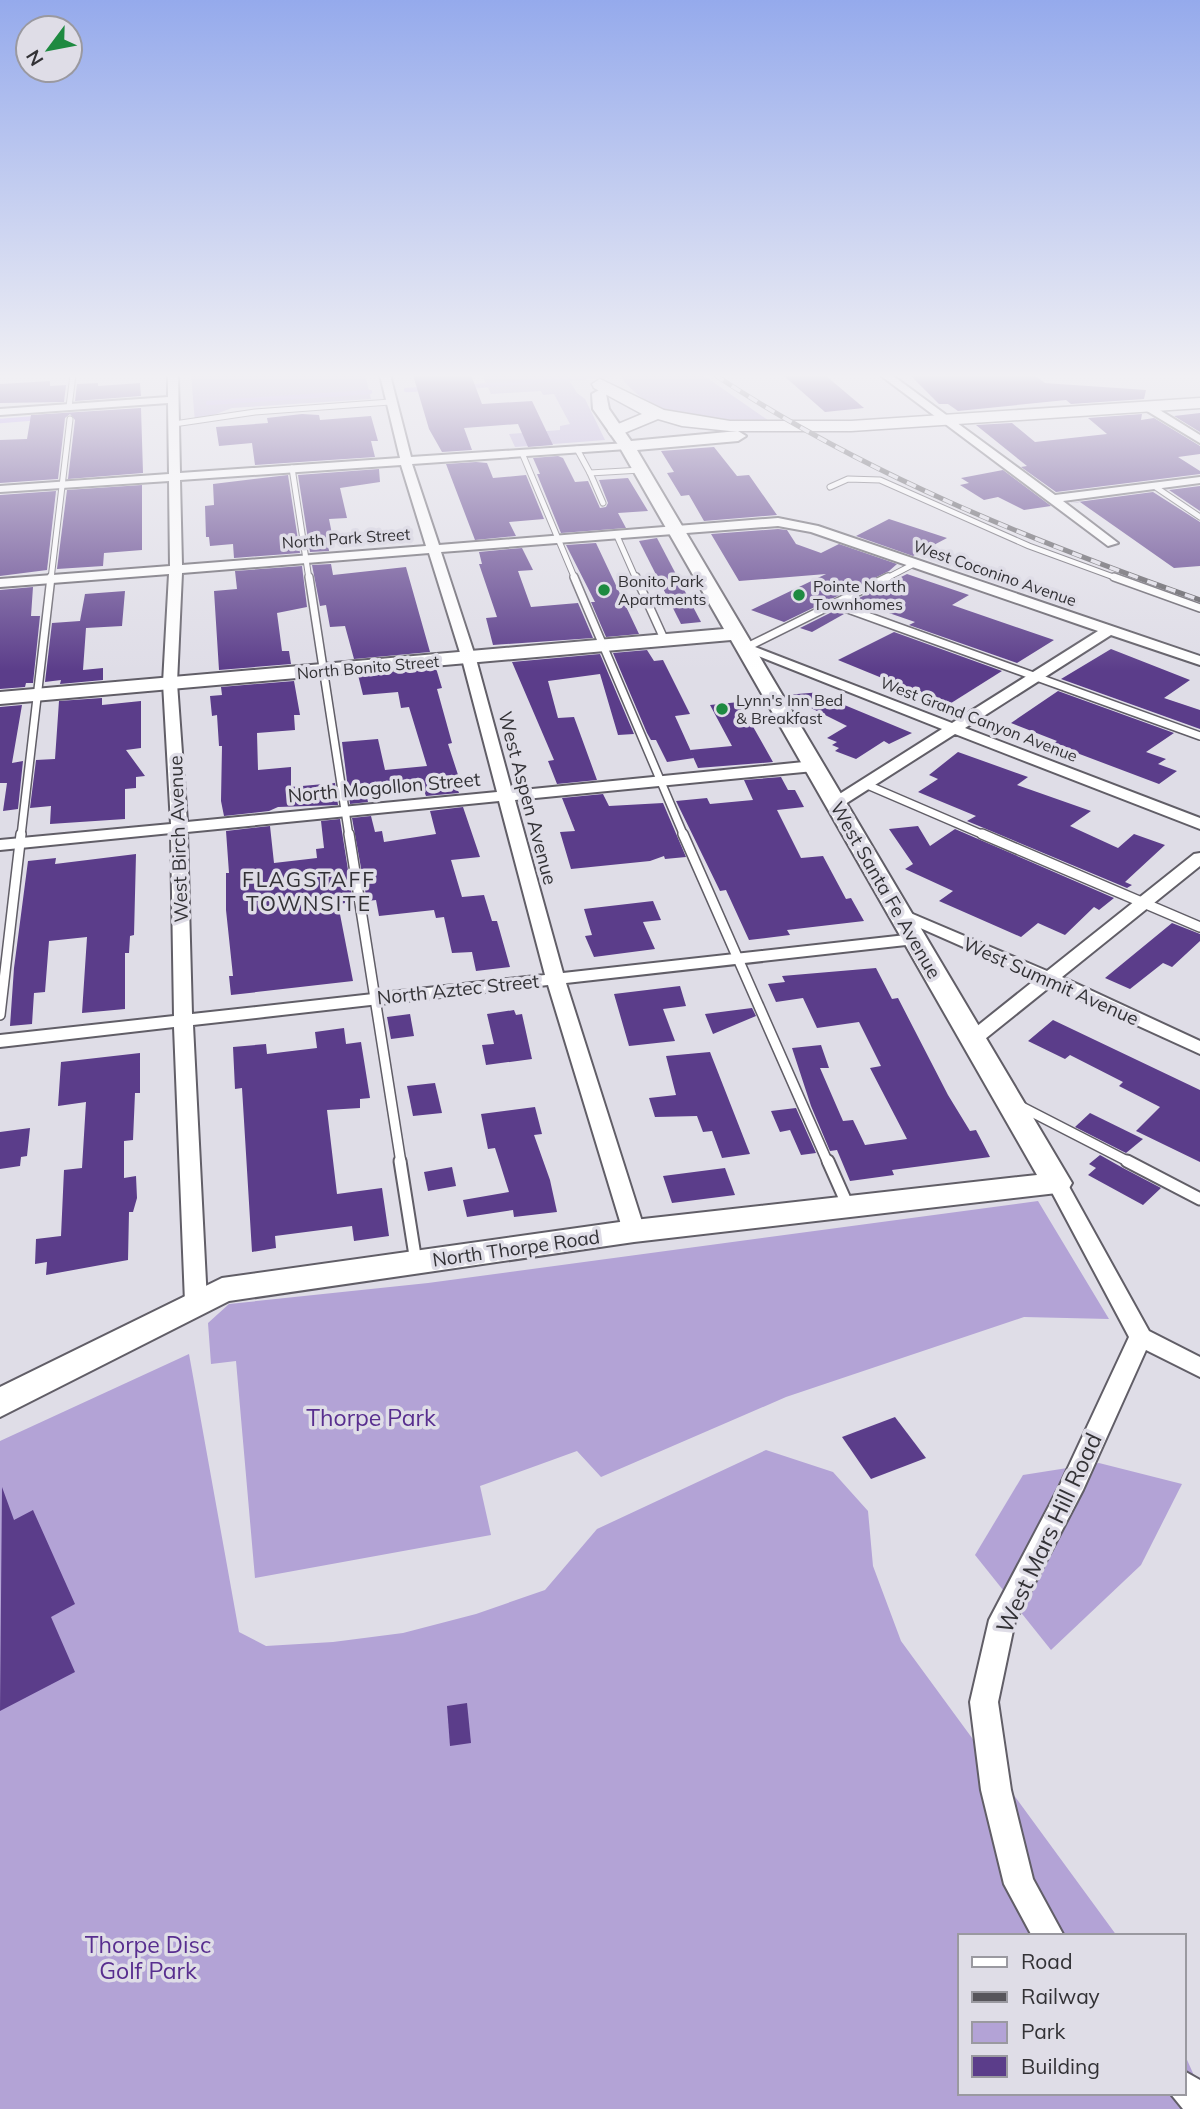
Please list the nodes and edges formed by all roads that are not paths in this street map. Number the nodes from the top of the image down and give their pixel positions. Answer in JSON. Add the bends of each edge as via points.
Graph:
{"nodes":[{"id":1,"x":62,"y":473,"type":"edge"},
{"id":2,"x":213,"y":473,"type":"edge"},
{"id":3,"x":293,"y":473,"type":"edge"},
{"id":4,"x":410,"y":473,"type":"edge"},
{"id":5,"x":531,"y":473,"type":"edge"},
{"id":6,"x":590,"y":473,"type":"edge"},
{"id":7,"x":643,"y":473,"type":"edge"},
{"id":8,"x":1016,"y":473,"type":"edge"},
{"id":9,"x":175,"y":476,"type":"junction"},
{"id":10,"x":1200,"y":480,"type":"edge"},
{"id":11,"x":61,"y":484,"type":"junction"},
{"id":12,"x":1154,"y":486,"type":"junction"},
{"id":13,"x":830,"y":487,"type":"dead end"},
{"id":14,"x":0,"y":489,"type":"edge"},
{"id":15,"x":1052,"y":499,"type":"junction"},
{"id":16,"x":603,"y":503,"type":"dead end"},
{"id":17,"x":1200,"y":517,"type":"edge"},
{"id":18,"x":778,"y":522,"type":"joint"},
{"id":19,"x":677,"y":531,"type":"junction"},
{"id":20,"x":617,"y":536,"type":"junction"},
{"id":21,"x":559,"y":539,"type":"junction"},
{"id":22,"x":1112,"y":543,"type":"dead end"},
{"id":23,"x":432,"y":550,"type":"junction"},
{"id":24,"x":306,"y":559,"type":"junction"},
{"id":25,"x":914,"y":564,"type":"junction"},
{"id":26,"x":176,"y":568,"type":"junction"},
{"id":27,"x":50,"y":579,"type":"junction"},
{"id":28,"x":0,"y":583,"type":"edge"},
{"id":29,"x":834,"y":604,"type":"junction"},
{"id":30,"x":1200,"y":608,"type":"edge"},
{"id":31,"x":1109,"y":630,"type":"junction"},
{"id":32,"x":665,"y":641,"type":"junction"},
{"id":33,"x":741,"y":641,"type":"junction"},
{"id":34,"x":601,"y":647,"type":"junction"},
{"id":35,"x":469,"y":659,"type":"junction"},
{"id":36,"x":1200,"y":660,"type":"edge"},
{"id":37,"x":322,"y":671,"type":"junction"},
{"id":38,"x":1036,"y":676,"type":"junction"},
{"id":39,"x":170,"y":683,"type":"junction"},
{"id":40,"x":37,"y":695,"type":"junction"},
{"id":41,"x":0,"y":698,"type":"edge"},
{"id":42,"x":954,"y":728,"type":"junction"},
{"id":43,"x":1200,"y":736,"type":"edge"},
{"id":44,"x":814,"y":766,"type":"junction"},
{"id":45,"x":660,"y":782,"type":"junction"},
{"id":46,"x":865,"y":784,"type":"junction"},
{"id":47,"x":507,"y":797,"type":"junction"},
{"id":48,"x":836,"y":803,"type":"junction"},
{"id":49,"x":344,"y":812,"type":"junction"},
{"id":50,"x":1200,"y":824,"type":"edge"},
{"id":51,"x":180,"y":827,"type":"junction"},
{"id":52,"x":20,"y":843,"type":"junction"},
{"id":53,"x":0,"y":845,"type":"edge"},
{"id":54,"x":1200,"y":858,"type":"edge"},
{"id":55,"x":1144,"y":904,"type":"junction"},
{"id":56,"x":902,"y":916,"type":"junction"},
{"id":57,"x":1200,"y":927,"type":"edge"},
{"id":58,"x":915,"y":939,"type":"junction"},
{"id":59,"x":738,"y":958,"type":"junction"},
{"id":60,"x":555,"y":978,"type":"junction"},
{"id":61,"x":1051,"y":979,"type":"junction"},
{"id":62,"x":374,"y":999,"type":"junction"},
{"id":63,"x":0,"y":1015,"type":"edge"},
{"id":64,"x":183,"y":1021,"type":"junction"},
{"id":65,"x":974,"y":1039,"type":"junction"},
{"id":66,"x":0,"y":1041,"type":"edge"},
{"id":67,"x":1200,"y":1048,"type":"edge"},
{"id":68,"x":1009,"y":1101,"type":"junction"},
{"id":69,"x":1058,"y":1183,"type":"junction"},
{"id":70,"x":1200,"y":1199,"type":"edge"},
{"id":71,"x":848,"y":1206,"type":"junction"},
{"id":72,"x":634,"y":1231,"type":"junction"},
{"id":73,"x":416,"y":1263,"type":"junction"},
{"id":74,"x":196,"y":1303,"type":"junction"},
{"id":75,"x":1142,"y":1336,"type":"junction"},
{"id":76,"x":1200,"y":1368,"type":"edge"},
{"id":77,"x":0,"y":1403,"type":"edge"},
{"id":78,"x":1048,"y":1934,"type":"edge"},
{"id":79,"x":1186,"y":2090,"type":"edge"},
{"id":80,"x":1200,"y":2102,"type":"edge"}],
"edges":[{"from":1,"to":11,"type":"lane"},
{"from":2,"to":9,"type":"street"},
{"from":3,"to":24,"type":"lane"},
{"from":4,"to":23,"type":"street","name":"West Aspen Avenue"},
{"from":5,"to":21,"type":"lane"},
{"from":6,"to":16,"type":"lane"},
{"from":7,"to":19,"type":"street","name":"West Santa Fe Avenue"},
{"from":8,"to":15,"type":"street"},
{"from":9,"to":11,"type":"street"},
{"from":9,"to":26,"type":"street","name":"West Birch Avenue"},
{"from":10,"to":12,"type":"street"},
{"from":11,"to":14,"type":"street"},
{"from":11,"to":27,"type":"lane"},
{"from":12,"to":15,"type":"street"},
{"from":12,"to":17,"type":"lane"},
{"from":13,"to":30,"type":"lane","via":[[859,477],[880,480],[1029,546]]},
{"from":15,"to":22,"type":"street"},
{"from":18,"to":19,"type":"street","name":"North Park Street"},
{"from":18,"to":25,"type":"street","name":"West Coconino Avenue","via":[[814,528]]},
{"from":19,"to":20,"type":"street","name":"North Park Street"},
{"from":19,"to":33,"type":"street","name":"West Santa Fe Avenue"},
{"from":20,"to":21,"type":"street","name":"North Park Street"},
{"from":20,"to":32,"type":"lane"},
{"from":21,"to":23,"type":"street","name":"North Park Street"},
{"from":21,"to":34,"type":"lane"},
{"from":23,"to":24,"type":"street","name":"North Park Street"},
{"from":23,"to":35,"type":"street","name":"West Aspen Avenue"},
{"from":24,"to":26,"type":"street","name":"North Park Street"},
{"from":24,"to":37,"type":"lane"},
{"from":25,"to":29,"type":"lane"},
{"from":25,"to":31,"type":"street","name":"West Coconino Avenue"},
{"from":26,"to":27,"type":"street","name":"North Park Street"},
{"from":26,"to":39,"type":"street","name":"West Birch Avenue"},
{"from":27,"to":28,"type":"street","name":"North Park Street"},
{"from":27,"to":40,"type":"lane"},
{"from":29,"to":33,"type":"lane"},
{"from":29,"to":38,"type":"lane"},
{"from":31,"to":36,"type":"street","name":"West Coconino Avenue"},
{"from":31,"to":38,"type":"street"},
{"from":32,"to":33,"type":"street","name":"North Bonito Street"},
{"from":32,"to":34,"type":"street","name":"North Bonito Street"},
{"from":33,"to":42,"type":"street","name":"West Grand Canyon Avenue"},
{"from":33,"to":44,"type":"street","name":"West Santa Fe Avenue"},
{"from":34,"to":35,"type":"street","name":"North Bonito Street"},
{"from":34,"to":45,"type":"lane"},
{"from":35,"to":37,"type":"street","name":"North Bonito Street"},
{"from":35,"to":47,"type":"street","name":"West Aspen Avenue"},
{"from":37,"to":39,"type":"street","name":"North Bonito Street"},
{"from":37,"to":49,"type":"lane"},
{"from":38,"to":42,"type":"street"},
{"from":38,"to":43,"type":"lane"},
{"from":39,"to":40,"type":"street","name":"North Bonito Street"},
{"from":39,"to":51,"type":"street","name":"West Birch Avenue"},
{"from":40,"to":41,"type":"street","name":"North Bonito Street"},
{"from":40,"to":52,"type":"lane"},
{"from":42,"to":46,"type":"street"},
{"from":42,"to":50,"type":"street","name":"West Grand Canyon Avenue"},
{"from":44,"to":45,"type":"street","name":"North Mogollon Street"},
{"from":44,"to":48,"type":"street","name":"West Santa Fe Avenue"},
{"from":45,"to":47,"type":"street","name":"North Mogollon Street"},
{"from":45,"to":59,"type":"lane"},
{"from":46,"to":48,"type":"street"},
{"from":46,"to":55,"type":"lane"},
{"from":47,"to":49,"type":"street","name":"North Mogollon Street"},
{"from":47,"to":60,"type":"street","name":"West Aspen Avenue"},
{"from":48,"to":56,"type":"street","name":"West Santa Fe Avenue"},
{"from":49,"to":51,"type":"street","name":"North Mogollon Street"},
{"from":49,"to":62,"type":"lane"},
{"from":51,"to":52,"type":"street","name":"North Mogollon Street"},
{"from":51,"to":64,"type":"street","name":"West Birch Avenue"},
{"from":52,"to":53,"type":"street","name":"North Mogollon Street"},
{"from":52,"to":63,"type":"lane"},
{"from":54,"to":55,"type":"street"},
{"from":55,"to":57,"type":"lane"},
{"from":55,"to":61,"type":"street"},
{"from":56,"to":58,"type":"street","name":"West Santa Fe Avenue"},
{"from":56,"to":61,"type":"street","name":"West Summit Avenue"},
{"from":58,"to":59,"type":"street","name":"North Aztec Street"},
{"from":58,"to":65,"type":"street","name":"West Santa Fe Avenue"},
{"from":59,"to":60,"type":"street","name":"North Aztec Street"},
{"from":59,"to":71,"type":"lane","via":[[781,1065]]},
{"from":60,"to":62,"type":"street","name":"North Aztec Street"},
{"from":60,"to":72,"type":"street","name":"West Aspen Avenue"},
{"from":61,"to":65,"type":"street"},
{"from":61,"to":67,"type":"street","name":"West Summit Avenue"},
{"from":62,"to":64,"type":"street","name":"North Aztec Street"},
{"from":62,"to":73,"type":"lane"},
{"from":64,"to":66,"type":"street","name":"North Aztec Street"},
{"from":64,"to":74,"type":"street","name":"West Birch Avenue"},
{"from":65,"to":68,"type":"street","name":"West Santa Fe Avenue"},
{"from":68,"to":69,"type":"street","name":"West Santa Fe Avenue"},
{"from":68,"to":70,"type":"lane"},
{"from":69,"to":71,"type":"street","name":"North Thorpe Road"},
{"from":69,"to":75,"type":"street","name":"West Santa Fe Avenue"},
{"from":71,"to":72,"type":"street","name":"North Thorpe Road"},
{"from":72,"to":73,"type":"street","name":"North Thorpe Road"},
{"from":73,"to":74,"type":"street","name":"North Thorpe Road","via":[[222,1290]]},
{"from":74,"to":77,"type":"street","name":"North Thorpe Road"},
{"from":75,"to":76,"type":"street"},
{"from":75,"to":78,"type":"street","name":"West Mars Hill Road","via":[[1070,1490],[1002,1620],[984,1702],[996,1790],[1019,1884]]},
{"from":79,"to":80,"type":"street"}]}
